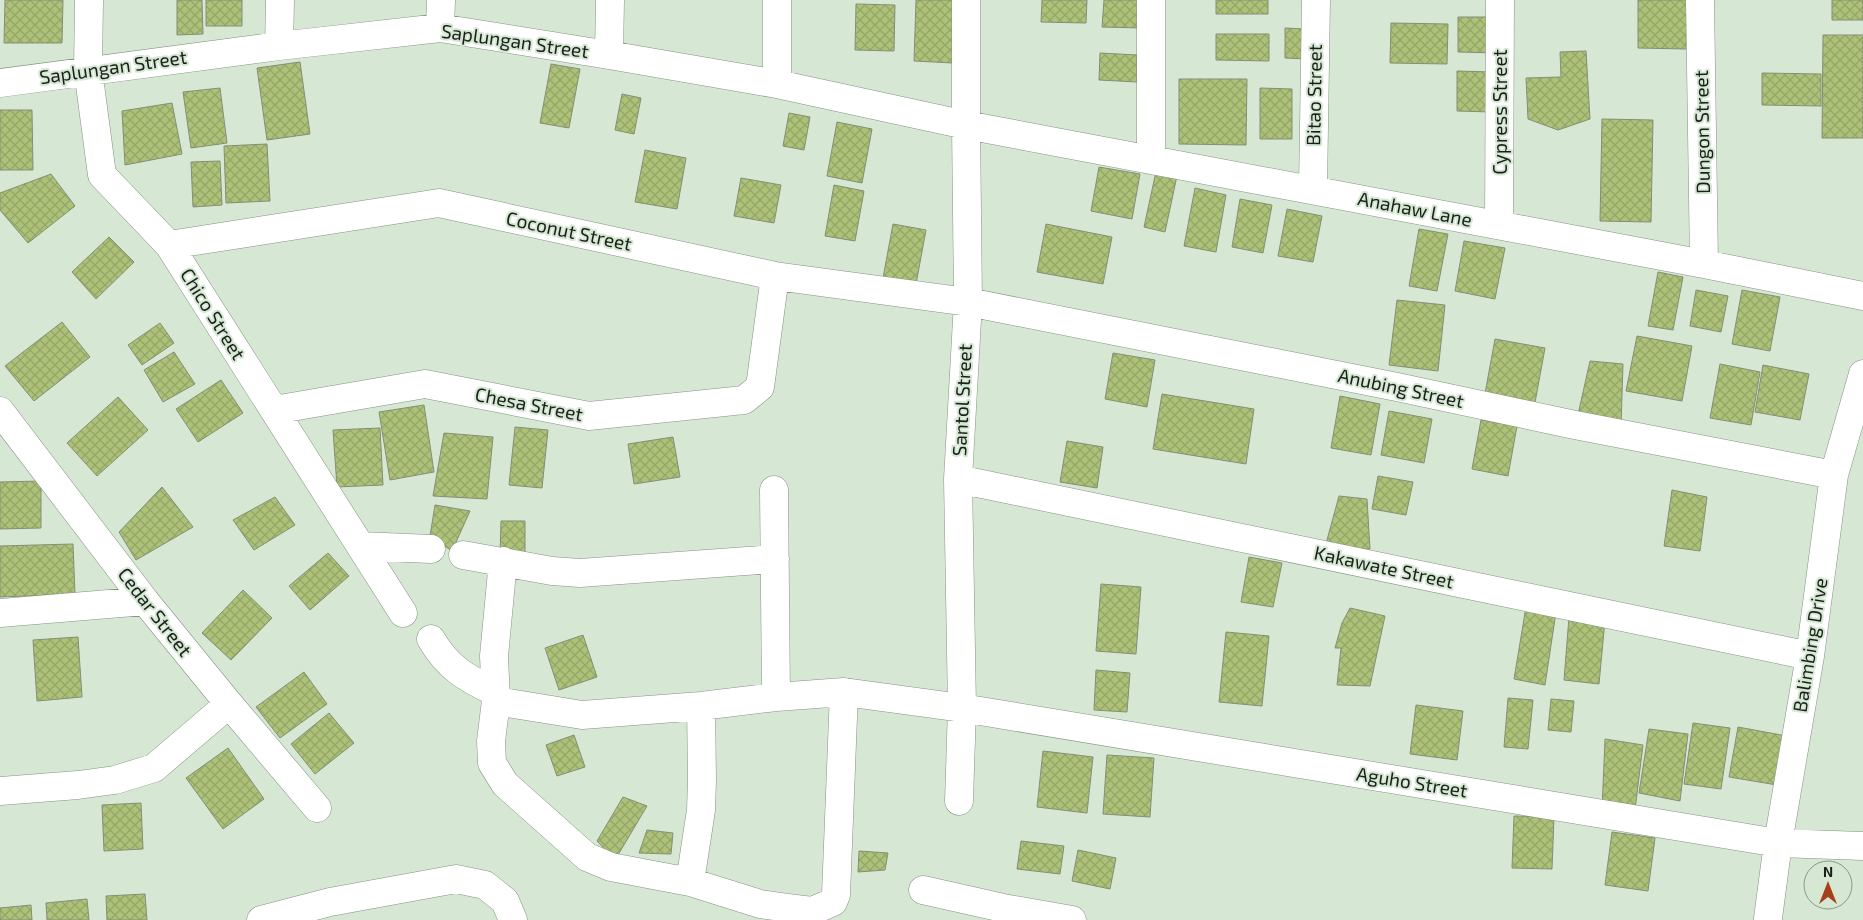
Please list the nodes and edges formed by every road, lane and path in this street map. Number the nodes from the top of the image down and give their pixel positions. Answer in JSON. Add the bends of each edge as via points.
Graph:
{"nodes":[{"id":1,"x":89,"y":0,"type":"edge"},
{"id":2,"x":280,"y":0,"type":"edge"},
{"id":3,"x":441,"y":0,"type":"edge"},
{"id":4,"x":610,"y":0,"type":"edge"},
{"id":5,"x":777,"y":0,"type":"edge"},
{"id":6,"x":966,"y":0,"type":"edge"},
{"id":7,"x":1151,"y":0,"type":"edge"},
{"id":8,"x":1316,"y":0,"type":"edge"},
{"id":9,"x":1500,"y":0,"type":"edge"},
{"id":10,"x":1700,"y":0,"type":"edge"},
{"id":11,"x":440,"y":28,"type":"junction"},
{"id":12,"x":279,"y":46,"type":"junction"},
{"id":13,"x":609,"y":54,"type":"junction"},
{"id":14,"x":88,"y":70,"type":"junction"},
{"id":15,"x":0,"y":83,"type":"edge"},
{"id":16,"x":777,"y":84,"type":"junction"},
{"id":17,"x":966,"y":124,"type":"junction"},
{"id":18,"x":1151,"y":158,"type":"junction"},
{"id":19,"x":1313,"y":189,"type":"junction"},
{"id":20,"x":1499,"y":225,"type":"junction"},
{"id":21,"x":170,"y":246,"type":"junction"},
{"id":22,"x":1704,"y":264,"type":"junction"},
{"id":23,"x":775,"y":276,"type":"junction"},
{"id":24,"x":1863,"y":296,"type":"edge"},
{"id":25,"x":968,"y":302,"type":"junction"},
{"id":26,"x":1863,"y":374,"type":"edge"},
{"id":27,"x":274,"y":410,"type":"junction"},
{"id":28,"x":5,"y":424,"type":"edge"},
{"id":29,"x":1834,"y":474,"type":"junction"},
{"id":30,"x":958,"y":479,"type":"junction"},
{"id":31,"x":774,"y":490,"type":"dead end"},
{"id":32,"x":361,"y":546,"type":"junction"},
{"id":33,"x":431,"y":549,"type":"dead end"},
{"id":34,"x":463,"y":555,"type":"dead end"},
{"id":35,"x":775,"y":560,"type":"junction"},
{"id":36,"x":503,"y":561,"type":"junction"},
{"id":37,"x":145,"y":601,"type":"junction"},
{"id":38,"x":0,"y":613,"type":"edge"},
{"id":39,"x":403,"y":613,"type":"dead end"},
{"id":40,"x":431,"y":639,"type":"dead end"},
{"id":41,"x":1810,"y":656,"type":"junction"},
{"id":42,"x":844,"y":692,"type":"junction"},
{"id":43,"x":496,"y":697,"type":"junction"},
{"id":44,"x":776,"y":697,"type":"junction"},
{"id":45,"x":229,"y":704,"type":"junction"},
{"id":46,"x":701,"y":706,"type":"junction"},
{"id":47,"x":962,"y":708,"type":"junction"},
{"id":48,"x":0,"y":792,"type":"edge"},
{"id":49,"x":960,"y":801,"type":"dead end"},
{"id":50,"x":317,"y":808,"type":"dead end"},
{"id":51,"x":1778,"y":842,"type":"junction"},
{"id":52,"x":1863,"y":846,"type":"edge"},
{"id":53,"x":690,"y":882,"type":"junction"},
{"id":54,"x":923,"y":890,"type":"dead end"},
{"id":55,"x":330,"y":911,"type":"edge"},
{"id":56,"x":1001,"y":914,"type":"edge"},
{"id":57,"x":1768,"y":918,"type":"dead end"},
{"id":58,"x":261,"y":920,"type":"edge"},
{"id":59,"x":513,"y":920,"type":"edge"},
{"id":60,"x":1072,"y":920,"type":"edge"}],
"edges":[{"from":1,"to":14,"type":"street","name":"Chico Street"},
{"from":2,"to":12,"type":"street"},
{"from":3,"to":11,"type":"street"},
{"from":4,"to":13,"type":"street"},
{"from":5,"to":16,"type":"street"},
{"from":6,"to":17,"type":"street","name":"Santol Street"},
{"from":7,"to":18,"type":"street"},
{"from":8,"to":19,"type":"street","name":"Bitao Street"},
{"from":9,"to":20,"type":"street","name":"Cypress Street"},
{"from":10,"to":22,"type":"street","name":"Dungon Street"},
{"from":11,"to":12,"type":"street","name":"Saplungan Street"},
{"from":11,"to":13,"type":"street","name":"Saplungan Street"},
{"from":12,"to":14,"type":"street","name":"Saplungan Street"},
{"from":13,"to":16,"type":"street","name":"Saplungan Street"},
{"from":14,"to":15,"type":"street","name":"Saplungan Street"},
{"from":14,"to":21,"type":"street","name":"Chico Street","via":[[102,176]]},
{"from":16,"to":17,"type":"street","name":"Saplungan Street"},
{"from":17,"to":18,"type":"street","name":"Anahaw Lane"},
{"from":17,"to":25,"type":"street","name":"Santol Street"},
{"from":18,"to":19,"type":"street","name":"Anahaw Lane"},
{"from":19,"to":20,"type":"street","name":"Anahaw Lane"},
{"from":20,"to":22,"type":"street","name":"Anahaw Lane"},
{"from":21,"to":23,"type":"street","name":"Coconut Street","via":[[439,203]]},
{"from":21,"to":27,"type":"street","name":"Chico Street"},
{"from":22,"to":24,"type":"street","name":"Anahaw Lane"},
{"from":23,"to":25,"type":"street","name":"Coconut Street"},
{"from":23,"to":27,"type":"street","name":"Chesa Street","via":[[760,386],[744,400],[589,416],[425,384]]},
{"from":25,"to":29,"type":"street","name":"Anubing Street"},
{"from":25,"to":30,"type":"street","name":"Santol Street"},
{"from":26,"to":29,"type":"street","name":"Balimbing Drive"},
{"from":27,"to":32,"type":"street","name":"Chico Street"},
{"from":28,"to":37,"type":"street","name":"Cedar Street"},
{"from":29,"to":41,"type":"street","name":"Balimbing Drive"},
{"from":30,"to":41,"type":"street","name":"Kakawate Street"},
{"from":30,"to":47,"type":"street","name":"Santol Street"},
{"from":31,"to":35,"type":"street"},
{"from":32,"to":33,"type":"street"},
{"from":32,"to":39,"type":"street","name":"Chico Street"},
{"from":34,"to":36,"type":"street"},
{"from":35,"to":36,"type":"street","via":[[580,573]]},
{"from":35,"to":44,"type":"street"},
{"from":36,"to":43,"type":"street","via":[[494,656]]},
{"from":37,"to":38,"type":"street"},
{"from":37,"to":45,"type":"street","name":"Cedar Street"},
{"from":40,"to":43,"type":"street","name":"Aguho Street","via":[[455,670]]},
{"from":41,"to":51,"type":"street","name":"Balimbing Drive"},
{"from":42,"to":44,"type":"street","name":"Aguho Street"},
{"from":42,"to":47,"type":"street","name":"Aguho Street"},
{"from":42,"to":53,"type":"street","via":[[836,895],[833,902],[812,911],[760,904]]},
{"from":43,"to":46,"type":"street","name":"Aguho Street","via":[[582,715]]},
{"from":43,"to":53,"type":"street","via":[[492,763],[504,784],[587,858],[611,867]]},
{"from":44,"to":46,"type":"street","name":"Aguho Street"},
{"from":45,"to":48,"type":"street","via":[[154,768],[115,780]]},
{"from":45,"to":50,"type":"street","name":"Cedar Street"},
{"from":46,"to":53,"type":"street","via":[[701,810]]},
{"from":47,"to":49,"type":"street","name":"Santol Street"},
{"from":47,"to":51,"type":"street","name":"Aguho Street"},
{"from":51,"to":52,"type":"street","name":"Aguho Street"},
{"from":51,"to":57,"type":"street","name":"Balimbing Drive"},
{"from":54,"to":56,"type":"street"},
{"from":55,"to":58,"type":"street"},
{"from":55,"to":59,"type":"street","via":[[456,879],[485,885],[505,901]]},
{"from":56,"to":60,"type":"street"}]}
